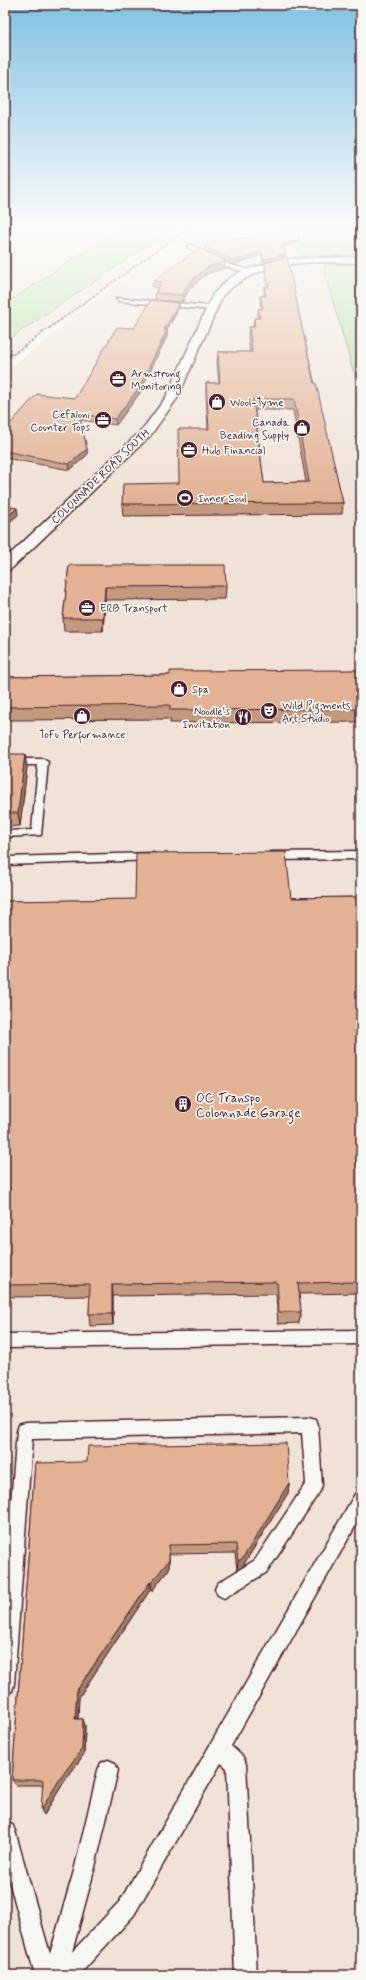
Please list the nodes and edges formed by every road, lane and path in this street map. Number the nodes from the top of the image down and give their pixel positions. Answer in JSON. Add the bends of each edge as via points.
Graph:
{"nodes":[{"id":1,"x":207,"y":316,"type":"edge"},
{"id":2,"x":5,"y":567,"type":"edge"},
{"id":3,"x":5,"y":762,"type":"edge"},
{"id":4,"x":5,"y":834,"type":"edge"},
{"id":5,"x":361,"y":855,"type":"edge"},
{"id":6,"x":259,"y":856,"type":"edge"},
{"id":7,"x":164,"y":857,"type":"edge"},
{"id":8,"x":5,"y":861,"type":"edge"},
{"id":9,"x":361,"y":1337,"type":"edge"},
{"id":10,"x":5,"y":1341,"type":"edge"},
{"id":11,"x":361,"y":1500,"type":"edge"},
{"id":12,"x":224,"y":1589,"type":"dead end"},
{"id":13,"x":5,"y":1684,"type":"edge"},
{"id":14,"x":219,"y":1748,"type":"junction"},
{"id":15,"x":108,"y":1770,"type":"dead end"},
{"id":16,"x":5,"y":1832,"type":"edge"},
{"id":17,"x":46,"y":1975,"type":"edge"},
{"id":18,"x":55,"y":1975,"type":"edge"},
{"id":19,"x":65,"y":1975,"type":"edge"},
{"id":20,"x":246,"y":1975,"type":"edge"}],
"edges":[{"from":1,"to":2,"type":"street","name":"COLONNADE ROAD SOUTH","via":[[172,397],[146,433]]},
{"from":3,"to":4,"type":"lane","via":[[43,762],[38,833]]},
{"from":5,"to":6,"type":"lane"},
{"from":7,"to":8,"type":"lane"},
{"from":9,"to":10,"type":"lane"},
{"from":11,"to":14,"type":"lane"},
{"from":12,"to":13,"type":"lane","via":[[261,1566],[314,1484],[310,1425],[25,1431]]},
{"from":14,"to":19,"type":"lane","via":[[127,1908]]},
{"from":14,"to":20,"type":"lane","via":[[236,1764]]},
{"from":15,"to":18,"type":"lane","via":[[85,1867]]},
{"from":16,"to":17,"type":"lane"}]}
